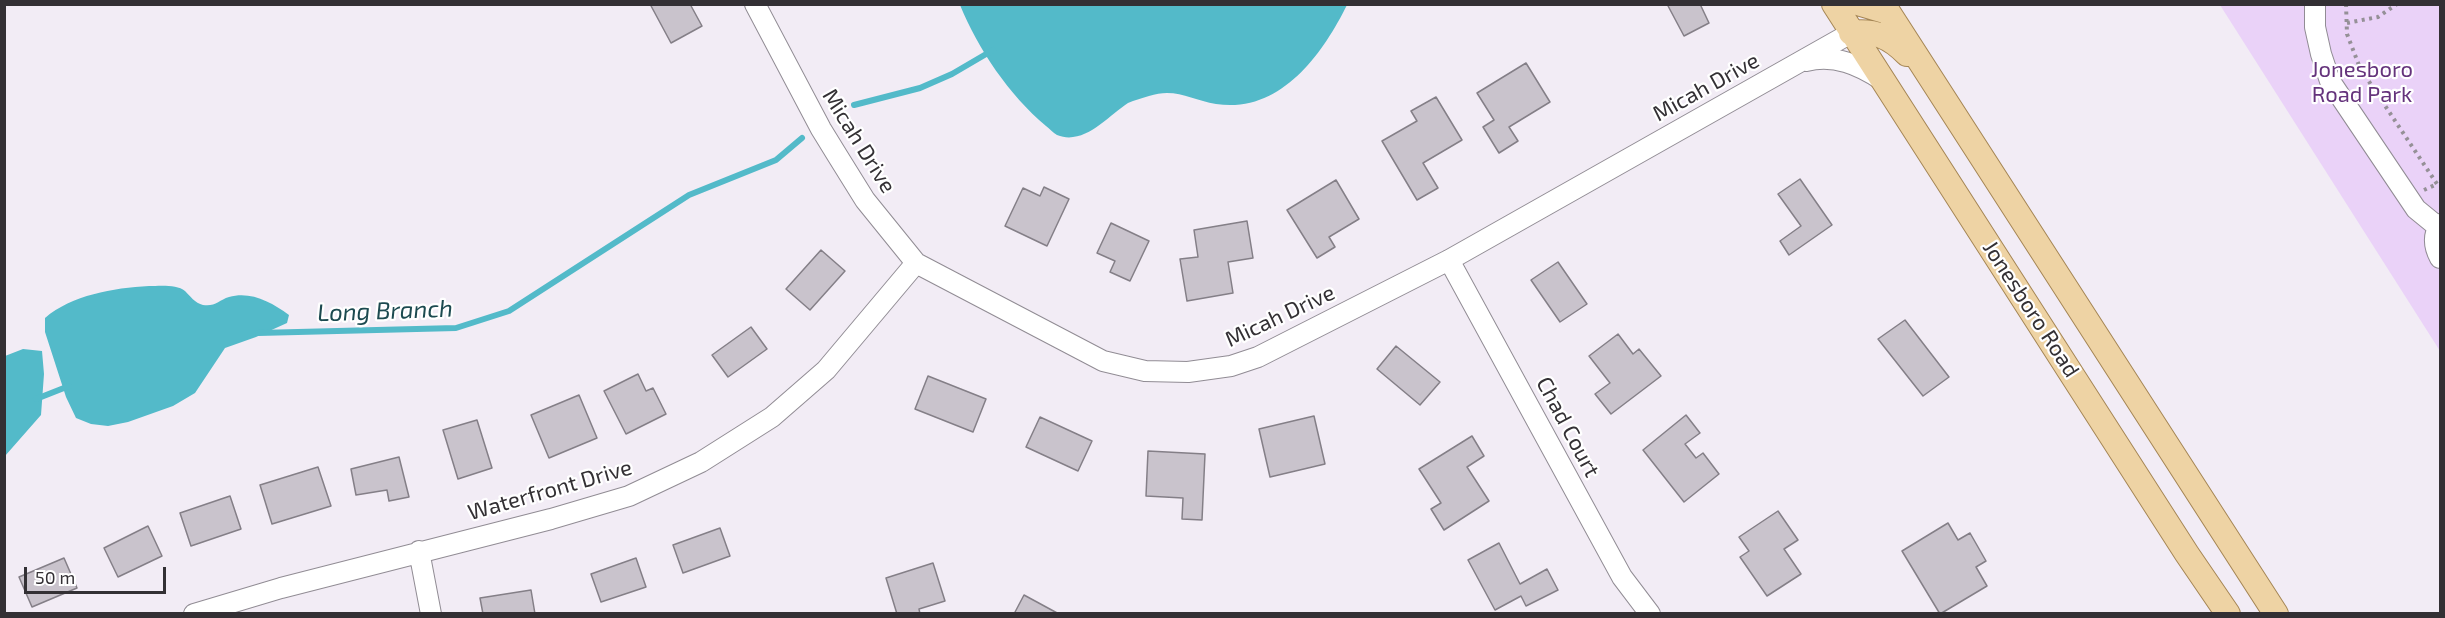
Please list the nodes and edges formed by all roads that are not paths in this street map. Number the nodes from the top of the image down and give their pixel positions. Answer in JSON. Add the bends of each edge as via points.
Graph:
{"nodes":[{"id":1,"x":755,"y":4,"type":"edge"},
{"id":2,"x":1834,"y":4,"type":"edge"},
{"id":3,"x":1861,"y":4,"type":"edge"},
{"id":4,"x":2315,"y":4,"type":"edge"},
{"id":5,"x":1890,"y":7,"type":"edge"},
{"id":6,"x":1851,"y":33,"type":"junction"},
{"id":7,"x":1798,"y":63,"type":"junction"},
{"id":8,"x":1930,"y":78,"type":"junction"},
{"id":9,"x":1882,"y":80,"type":"junction"},
{"id":10,"x":2439,"y":225,"type":"edge"},
{"id":11,"x":2440,"y":258,"type":"edge"},
{"id":12,"x":1449,"y":260,"type":"junction"},
{"id":13,"x":916,"y":263,"type":"junction"},
{"id":14,"x":419,"y":551,"type":"junction"},
{"id":15,"x":194,"y":614,"type":"edge"},
{"id":16,"x":431,"y":614,"type":"edge"},
{"id":17,"x":1650,"y":614,"type":"edge"},
{"id":18,"x":2228,"y":614,"type":"edge"},
{"id":19,"x":2276,"y":614,"type":"edge"}],
"edges":[{"from":1,"to":13,"type":"street","name":"Micah Drive","via":[[821,129],[865,200]]},
{"from":2,"to":6,"type":"main road","name":"Jonesboro Road"},
{"from":3,"to":5,"type":"main road"},
{"from":4,"to":10,"type":"street","via":[[2315,27],[2330,81],[2416,209]]},
{"from":5,"to":8,"type":"main road","name":"Jonesboro Road"},
{"from":6,"to":7,"type":"street","name":"Micah Drive"},
{"from":6,"to":8,"type":"main road","via":[[1868,31],[1895,42]]},
{"from":6,"to":9,"type":"main road","name":"Jonesboro Road"},
{"from":7,"to":9,"type":"street","via":[[1822,58],[1852,63]]},
{"from":7,"to":12,"type":"street","name":"Micah Drive"},
{"from":8,"to":19,"type":"main road","name":"Jonesboro Road"},
{"from":9,"to":18,"type":"main road","name":"Jonesboro Road"},
{"from":10,"to":11,"type":"street","via":[[2435,247]]},
{"from":12,"to":13,"type":"street","name":"Micah Drive","via":[[1258,357],[1231,366],[1188,372],[1145,370],[1103,361]]},
{"from":12,"to":17,"type":"street","name":"Chad Court","via":[[1622,577]]},
{"from":13,"to":14,"type":"street","name":"Waterfront Drive","via":[[826,370],[772,417],[701,462],[629,496]]},
{"from":14,"to":15,"type":"street","name":"Waterfront Drive"},
{"from":14,"to":16,"type":"street"}]}
